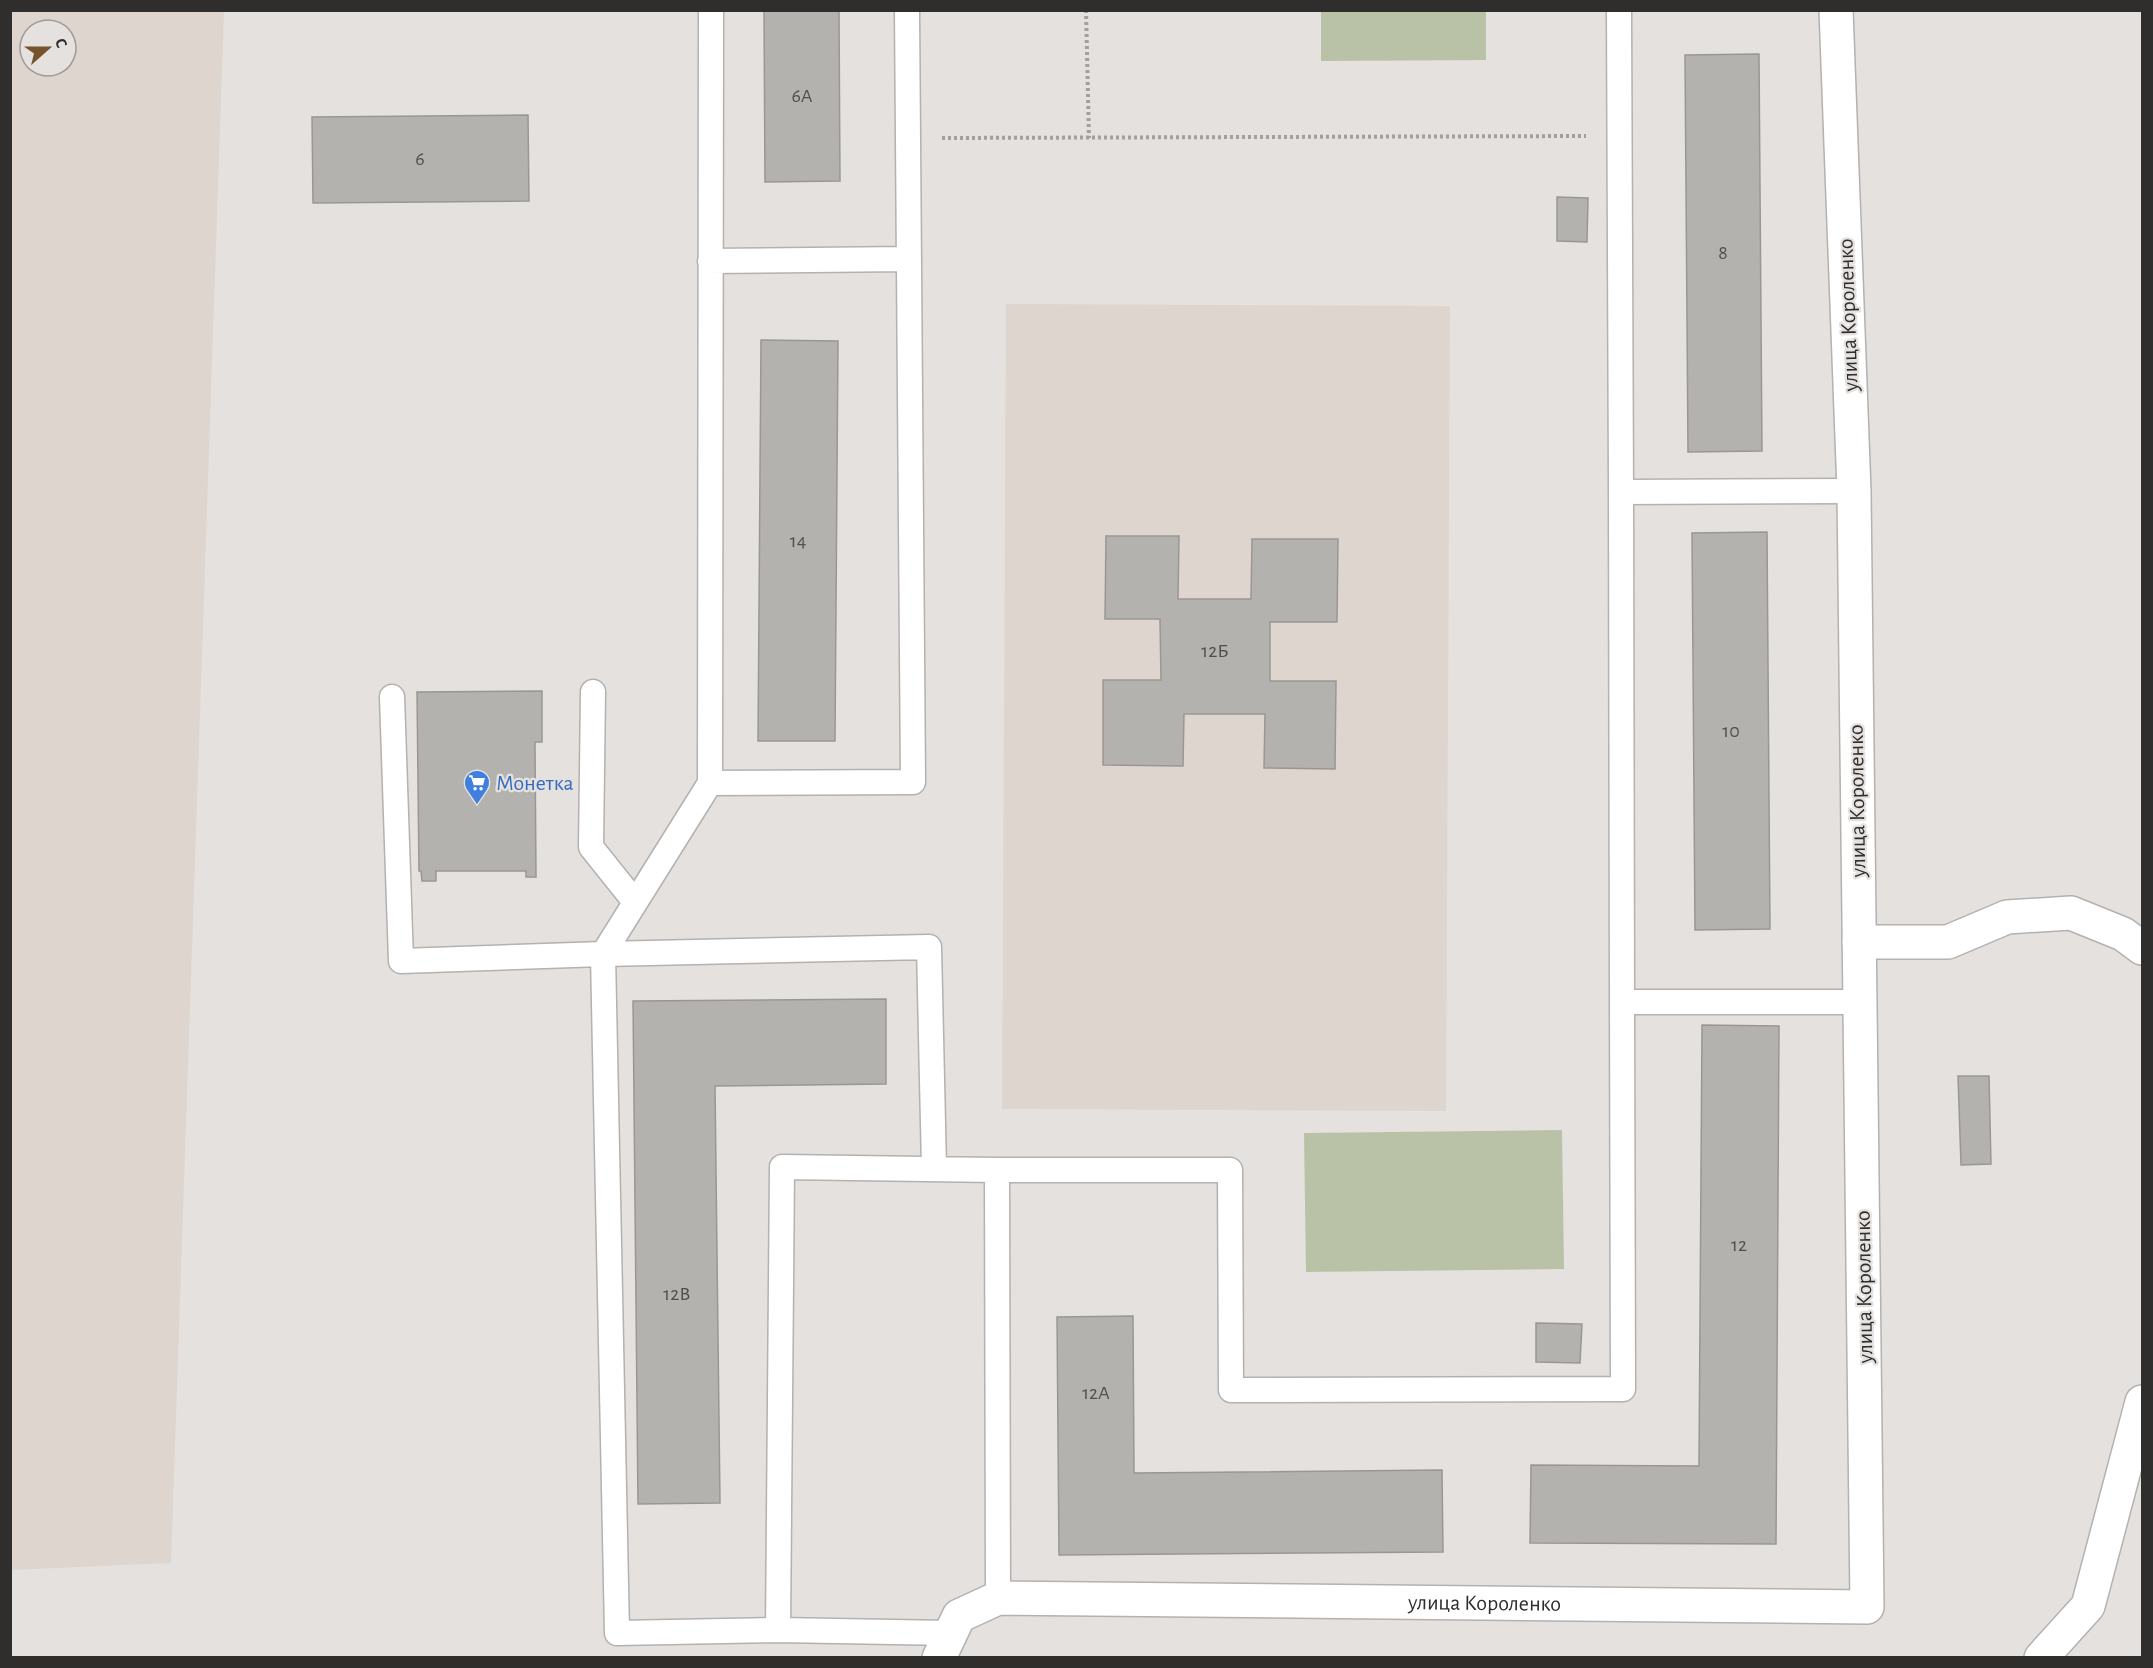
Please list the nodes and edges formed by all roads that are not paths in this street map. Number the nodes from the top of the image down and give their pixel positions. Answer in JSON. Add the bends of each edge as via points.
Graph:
{"nodes":[{"id":1,"x":711,"y":10,"type":"edge"},
{"id":2,"x":907,"y":10,"type":"edge"},
{"id":3,"x":1619,"y":10,"type":"edge"},
{"id":4,"x":1836,"y":10,"type":"edge"},
{"id":5,"x":908,"y":259,"type":"junction"},
{"id":6,"x":710,"y":261,"type":"junction"},
{"id":7,"x":1854,"y":491,"type":"junction"},
{"id":8,"x":1621,"y":492,"type":"junction"},
{"id":9,"x":593,"y":692,"type":"dead end"},
{"id":10,"x":392,"y":698,"type":"dead end"},
{"id":11,"x":710,"y":783,"type":"junction"},
{"id":12,"x":635,"y":902,"type":"junction"},
{"id":13,"x":1858,"y":942,"type":"junction"},
{"id":14,"x":2142,"y":948,"type":"edge"},
{"id":15,"x":603,"y":954,"type":"junction"},
{"id":16,"x":1623,"y":1002,"type":"junction"},
{"id":17,"x":1861,"y":1002,"type":"junction"},
{"id":18,"x":934,"y":1168,"type":"junction"},
{"id":19,"x":997,"y":1170,"type":"junction"},
{"id":20,"x":2142,"y":1402,"type":"edge"},
{"id":21,"x":998,"y":1598,"type":"junction"},
{"id":22,"x":778,"y":1630,"type":"junction"},
{"id":23,"x":945,"y":1645,"type":"edge"},
{"id":24,"x":2042,"y":1658,"type":"edge"}],
"edges":[{"from":1,"to":6,"type":"lane"},
{"from":2,"to":5,"type":"lane"},
{"from":3,"to":8,"type":"lane"},
{"from":4,"to":7,"type":"street","name":"улица Короленко"},
{"from":5,"to":6,"type":"lane"},
{"from":5,"to":11,"type":"lane","via":[[914,782]]},
{"from":6,"to":11,"type":"lane"},
{"from":7,"to":8,"type":"lane"},
{"from":7,"to":13,"type":"street","name":"улица Короленко"},
{"from":8,"to":16,"type":"lane"},
{"from":9,"to":12,"type":"lane","via":[[591,847]]},
{"from":10,"to":15,"type":"lane","via":[[401,961]]},
{"from":11,"to":12,"type":"lane"},
{"from":12,"to":15,"type":"lane"},
{"from":13,"to":14,"type":"street","via":[[1948,942],[2007,917],[2071,913],[2122,933]]},
{"from":13,"to":17,"type":"street","name":"улица Короленко"},
{"from":15,"to":18,"type":"lane","via":[[929,947]]},
{"from":15,"to":22,"type":"lane","via":[[617,1633]]},
{"from":16,"to":17,"type":"lane"},
{"from":16,"to":19,"type":"lane","via":[[1623,1389],[1231,1390],[1230,1170]]},
{"from":17,"to":21,"type":"street","name":"улица Короленко","via":[[1867,1607]]},
{"from":18,"to":19,"type":"lane"},
{"from":18,"to":22,"type":"lane","via":[[782,1167]]},
{"from":19,"to":21,"type":"lane"},
{"from":20,"to":24,"type":"street","via":[[2088,1606]]},
{"from":21,"to":23,"type":"street","name":"улица Короленко","via":[[959,1616]]},
{"from":22,"to":23,"type":"lane"}]}
